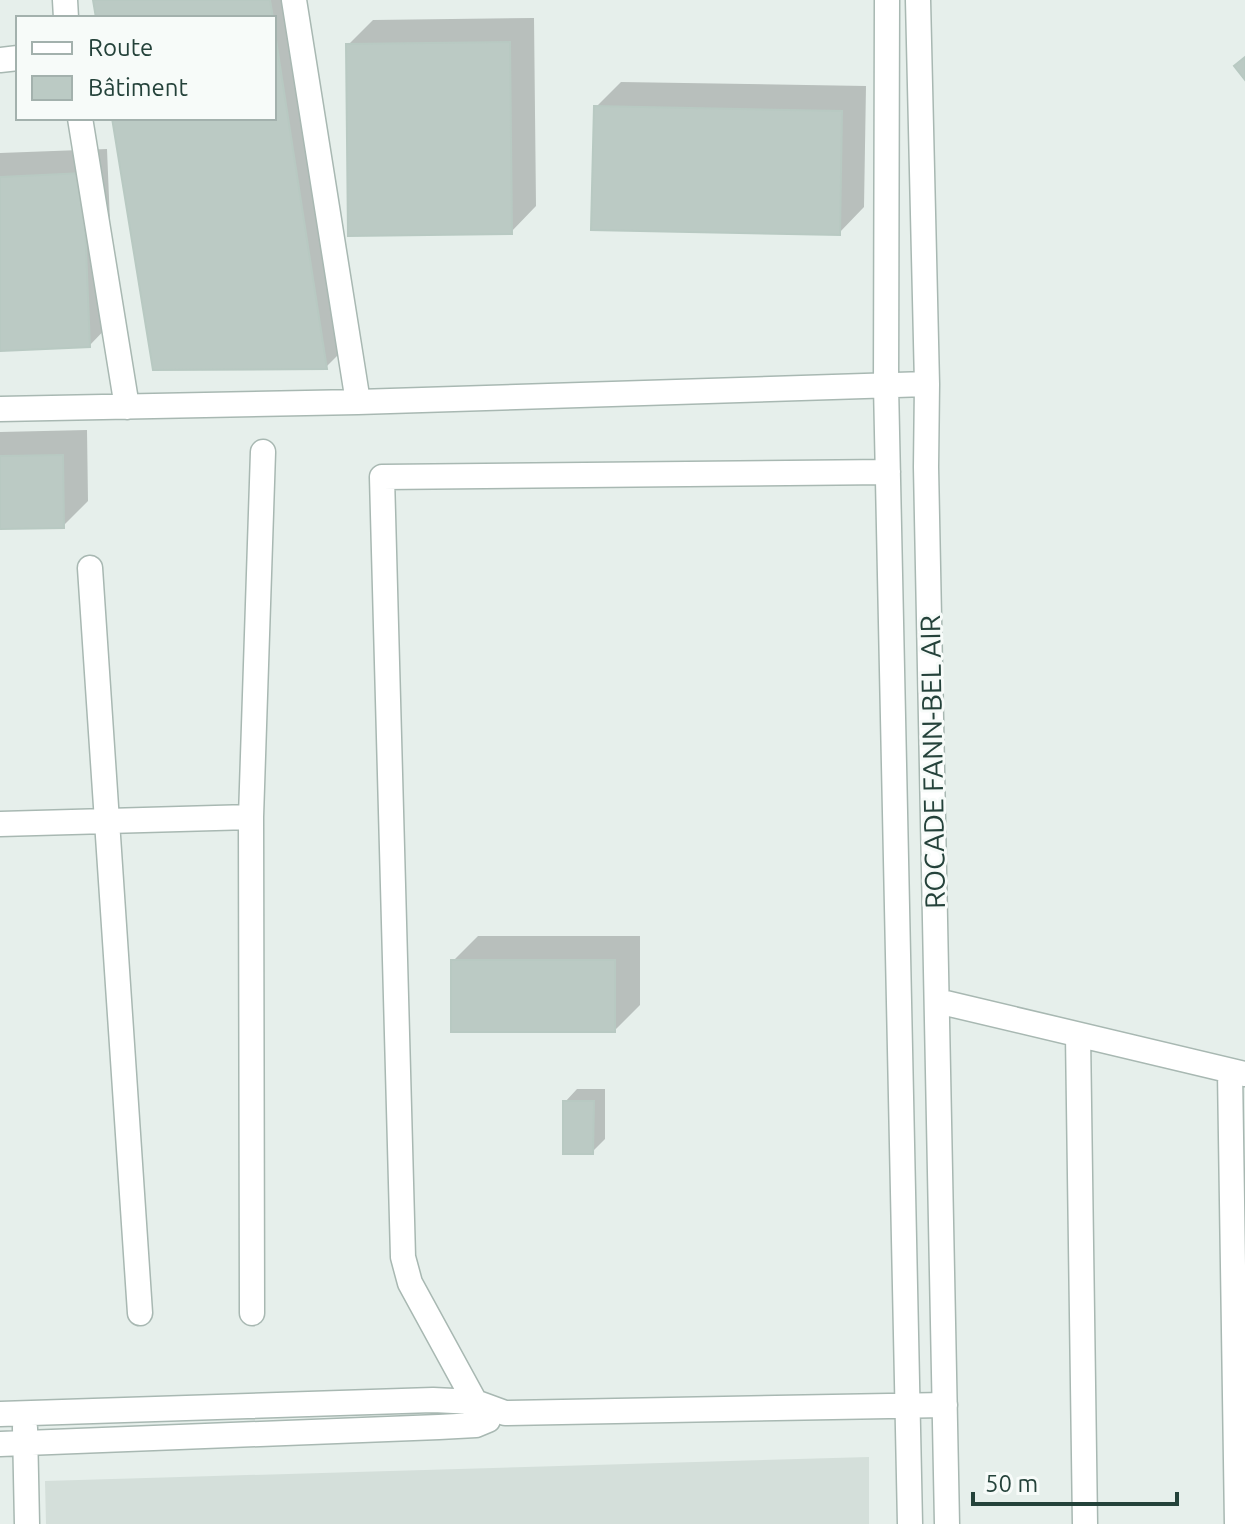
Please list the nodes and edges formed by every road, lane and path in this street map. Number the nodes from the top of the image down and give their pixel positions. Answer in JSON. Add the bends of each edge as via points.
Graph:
{"nodes":[{"id":1,"x":294,"y":0,"type":"edge"},
{"id":2,"x":887,"y":0,"type":"edge"},
{"id":3,"x":918,"y":0,"type":"edge"},
{"id":4,"x":80,"y":120,"type":"edge"},
{"id":5,"x":927,"y":384,"type":"junction"},
{"id":6,"x":886,"y":385,"type":"junction"},
{"id":7,"x":358,"y":402,"type":"junction"},
{"id":8,"x":127,"y":407,"type":"junction"},
{"id":9,"x":0,"y":409,"type":"edge"},
{"id":10,"x":263,"y":452,"type":"dead end"},
{"id":11,"x":888,"y":472,"type":"junction"},
{"id":12,"x":90,"y":568,"type":"dead end"},
{"id":13,"x":251,"y":817,"type":"junction"},
{"id":14,"x":108,"y":822,"type":"junction"},
{"id":15,"x":0,"y":824,"type":"edge"},
{"id":16,"x":937,"y":1001,"type":"junction"},
{"id":17,"x":1078,"y":1035,"type":"junction"},
{"id":18,"x":1238,"y":1073,"type":"edge"},
{"id":19,"x":140,"y":1313,"type":"dead end"},
{"id":20,"x":252,"y":1313,"type":"dead end"},
{"id":21,"x":945,"y":1405,"type":"junction"},
{"id":22,"x":908,"y":1406,"type":"junction"},
{"id":23,"x":0,"y":1414,"type":"edge"},
{"id":24,"x":25,"y":1414,"type":"junction"},
{"id":25,"x":476,"y":1414,"type":"junction"},
{"id":26,"x":26,"y":1443,"type":"junction"},
{"id":27,"x":0,"y":1444,"type":"edge"},
{"id":28,"x":27,"y":1524,"type":"edge"},
{"id":29,"x":910,"y":1524,"type":"edge"},
{"id":30,"x":947,"y":1524,"type":"edge"},
{"id":31,"x":1085,"y":1524,"type":"edge"},
{"id":32,"x":1237,"y":1524,"type":"edge"}],
"edges":[{"from":1,"to":7,"type":"street"},
{"from":2,"to":6,"type":"street","name":"ROCADE FANN-BEL AIR"},
{"from":3,"to":5,"type":"street","name":"ROCADE FANN-BEL AIR"},
{"from":4,"to":8,"type":"street"},
{"from":5,"to":6,"type":"street"},
{"from":5,"to":16,"type":"street","name":"ROCADE FANN-BEL AIR"},
{"from":6,"to":7,"type":"street"},
{"from":6,"to":11,"type":"street","name":"ROCADE FANN-BEL AIR"},
{"from":7,"to":8,"type":"street"},
{"from":8,"to":9,"type":"street"},
{"from":10,"to":13,"type":"street"},
{"from":11,"to":22,"type":"street","name":"ROCADE FANN-BEL AIR"},
{"from":11,"to":25,"type":"street","via":[[382,477],[403,1257],[410,1283]]},
{"from":12,"to":14,"type":"street"},
{"from":13,"to":14,"type":"street"},
{"from":13,"to":20,"type":"street"},
{"from":14,"to":15,"type":"street"},
{"from":14,"to":19,"type":"street"},
{"from":16,"to":17,"type":"street"},
{"from":16,"to":21,"type":"street","name":"ROCADE FANN-BEL AIR"},
{"from":17,"to":18,"type":"street"},
{"from":17,"to":31,"type":"street"},
{"from":18,"to":32,"type":"street"},
{"from":21,"to":22,"type":"street"},
{"from":21,"to":30,"type":"street","name":"ROCADE FANN-BEL AIR"},
{"from":22,"to":25,"type":"street"},
{"from":22,"to":29,"type":"street","name":"ROCADE FANN-BEL AIR"},
{"from":23,"to":24,"type":"street"},
{"from":24,"to":25,"type":"street","via":[[433,1400]]},
{"from":24,"to":26,"type":"street"},
{"from":25,"to":26,"type":"street"},
{"from":26,"to":27,"type":"street"},
{"from":26,"to":28,"type":"street"}]}
